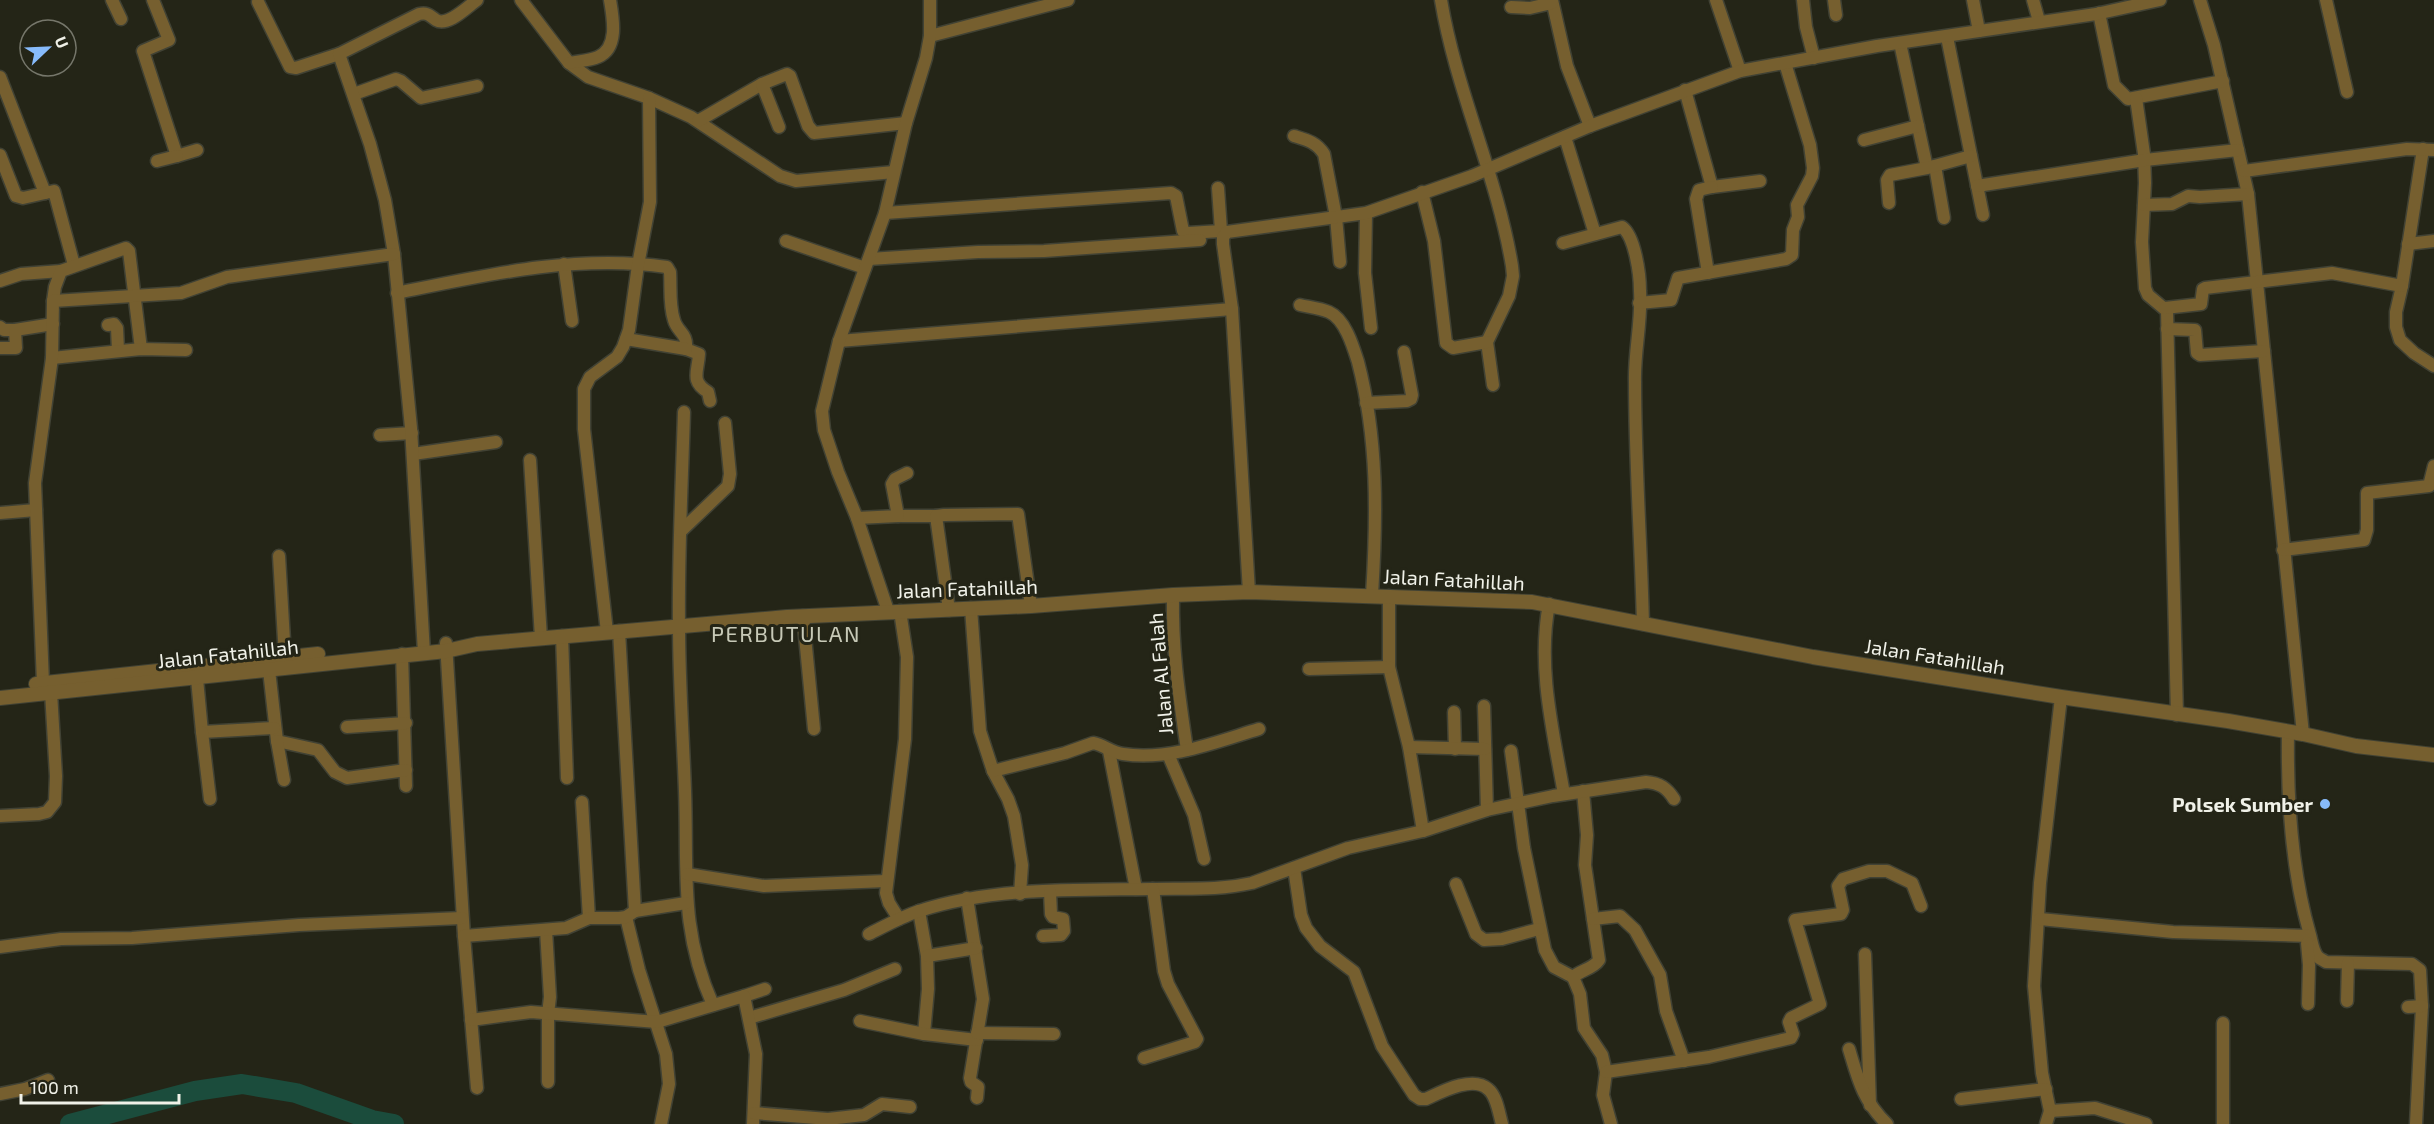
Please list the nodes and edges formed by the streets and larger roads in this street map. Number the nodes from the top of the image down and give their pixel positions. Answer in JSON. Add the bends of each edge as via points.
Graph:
{"nodes":[{"id":1,"x":112,"y":0,"type":"edge"},
{"id":2,"x":153,"y":0,"type":"edge"},
{"id":3,"x":477,"y":0,"type":"edge"},
{"id":4,"x":521,"y":0,"type":"edge"},
{"id":5,"x":610,"y":0,"type":"edge"},
{"id":6,"x":930,"y":0,"type":"edge"},
{"id":7,"x":1068,"y":0,"type":"edge"},
{"id":8,"x":1442,"y":0,"type":"edge"},
{"id":9,"x":1716,"y":0,"type":"edge"},
{"id":10,"x":1803,"y":0,"type":"edge"},
{"id":11,"x":1834,"y":0,"type":"edge"},
{"id":12,"x":1973,"y":0,"type":"edge"},
{"id":13,"x":2033,"y":0,"type":"edge"},
{"id":14,"x":2102,"y":0,"type":"edge"},
{"id":15,"x":2160,"y":0,"type":"edge"},
{"id":16,"x":2200,"y":0,"type":"edge"},
{"id":17,"x":2326,"y":0,"type":"edge"},
{"id":18,"x":258,"y":2,"type":"dead end"},
{"id":19,"x":1552,"y":2,"type":"edge"},
{"id":20,"x":1510,"y":7,"type":"dead end"},
{"id":21,"x":2105,"y":12,"type":"junction"},
{"id":22,"x":1836,"y":15,"type":"dead end"},
{"id":23,"x":121,"y":19,"type":"dead end"},
{"id":24,"x":2039,"y":21,"type":"junction"},
{"id":25,"x":1979,"y":32,"type":"junction"},
{"id":26,"x":930,"y":36,"type":"junction"},
{"id":27,"x":1947,"y":37,"type":"junction"},
{"id":28,"x":1900,"y":43,"type":"junction"},
{"id":29,"x":339,"y":54,"type":"junction"},
{"id":30,"x":1814,"y":58,"type":"junction"},
{"id":31,"x":569,"y":63,"type":"junction"},
{"id":32,"x":1785,"y":63,"type":"junction"},
{"id":33,"x":1740,"y":71,"type":"junction"},
{"id":34,"x":0,"y":77,"type":"edge"},
{"id":35,"x":2223,"y":81,"type":"junction"},
{"id":36,"x":762,"y":84,"type":"junction"},
{"id":37,"x":477,"y":86,"type":"dead end"},
{"id":38,"x":1685,"y":90,"type":"junction"},
{"id":39,"x":2348,"y":92,"type":"dead end"},
{"id":40,"x":354,"y":94,"type":"junction"},
{"id":41,"x":649,"y":98,"type":"junction"},
{"id":42,"x":2136,"y":98,"type":"junction"},
{"id":43,"x":698,"y":122,"type":"junction"},
{"id":44,"x":906,"y":123,"type":"junction"},
{"id":45,"x":779,"y":126,"type":"dead end"},
{"id":46,"x":1590,"y":126,"type":"junction"},
{"id":47,"x":1918,"y":126,"type":"junction"},
{"id":48,"x":1294,"y":136,"type":"dead end"},
{"id":49,"x":1564,"y":137,"type":"junction"},
{"id":50,"x":1864,"y":140,"type":"dead end"},
{"id":51,"x":2429,"y":149,"type":"edge"},
{"id":52,"x":197,"y":150,"type":"dead end"},
{"id":53,"x":2238,"y":150,"type":"junction"},
{"id":54,"x":0,"y":155,"type":"edge"},
{"id":55,"x":177,"y":156,"type":"junction"},
{"id":56,"x":1971,"y":156,"type":"junction"},
{"id":57,"x":157,"y":160,"type":"dead end"},
{"id":58,"x":2145,"y":160,"type":"junction"},
{"id":59,"x":1931,"y":167,"type":"junction"},
{"id":60,"x":1489,"y":169,"type":"junction"},
{"id":61,"x":2244,"y":171,"type":"junction"},
{"id":62,"x":894,"y":172,"type":"junction"},
{"id":63,"x":1760,"y":181,"type":"dead end"},
{"id":64,"x":1977,"y":186,"type":"junction"},
{"id":65,"x":1712,"y":187,"type":"junction"},
{"id":66,"x":1218,"y":188,"type":"dead end"},
{"id":67,"x":1422,"y":192,"type":"junction"},
{"id":68,"x":45,"y":193,"type":"junction"},
{"id":69,"x":2248,"y":194,"type":"junction"},
{"id":70,"x":1889,"y":203,"type":"dead end"},
{"id":71,"x":2144,"y":205,"type":"junction"},
{"id":72,"x":885,"y":213,"type":"junction"},
{"id":73,"x":1366,"y":213,"type":"junction"},
{"id":74,"x":1983,"y":215,"type":"dead end"},
{"id":75,"x":1336,"y":218,"type":"junction"},
{"id":76,"x":1944,"y":218,"type":"dead end"},
{"id":77,"x":1224,"y":233,"type":"junction"},
{"id":78,"x":1595,"y":234,"type":"junction"},
{"id":79,"x":786,"y":241,"type":"dead end"},
{"id":80,"x":2434,"y":241,"type":"edge"},
{"id":81,"x":1563,"y":243,"type":"dead end"},
{"id":82,"x":2408,"y":244,"type":"junction"},
{"id":83,"x":394,"y":254,"type":"junction"},
{"id":84,"x":1340,"y":262,"type":"dead end"},
{"id":85,"x":564,"y":264,"type":"junction"},
{"id":86,"x":867,"y":264,"type":"junction"},
{"id":87,"x":638,"y":265,"type":"junction"},
{"id":88,"x":74,"y":266,"type":"junction"},
{"id":89,"x":61,"y":271,"type":"junction"},
{"id":90,"x":1708,"y":273,"type":"junction"},
{"id":91,"x":0,"y":281,"type":"edge"},
{"id":92,"x":2257,"y":282,"type":"junction"},
{"id":93,"x":2402,"y":286,"type":"junction"},
{"id":94,"x":397,"y":293,"type":"junction"},
{"id":95,"x":135,"y":296,"type":"junction"},
{"id":96,"x":53,"y":301,"type":"junction"},
{"id":97,"x":1640,"y":303,"type":"junction"},
{"id":98,"x":1300,"y":305,"type":"dead end"},
{"id":99,"x":2165,"y":308,"type":"junction"},
{"id":100,"x":1232,"y":309,"type":"junction"},
{"id":101,"x":572,"y":321,"type":"dead end"},
{"id":102,"x":53,"y":324,"type":"junction"},
{"id":103,"x":108,"y":325,"type":"dead end"},
{"id":104,"x":0,"y":327,"type":"edge"},
{"id":105,"x":1371,"y":328,"type":"dead end"},
{"id":106,"x":2167,"y":328,"type":"junction"},
{"id":107,"x":15,"y":330,"type":"junction"},
{"id":108,"x":626,"y":339,"type":"junction"},
{"id":109,"x":839,"y":341,"type":"junction"},
{"id":110,"x":1487,"y":342,"type":"junction"},
{"id":111,"x":0,"y":348,"type":"edge"},
{"id":112,"x":141,"y":349,"type":"junction"},
{"id":113,"x":686,"y":349,"type":"junction"},
{"id":114,"x":118,"y":350,"type":"junction"},
{"id":115,"x":186,"y":350,"type":"dead end"},
{"id":116,"x":2264,"y":351,"type":"junction"},
{"id":117,"x":1404,"y":352,"type":"dead end"},
{"id":118,"x":52,"y":358,"type":"junction"},
{"id":119,"x":2434,"y":366,"type":"edge"},
{"id":120,"x":1493,"y":385,"type":"dead end"},
{"id":121,"x":710,"y":401,"type":"dead end"},
{"id":122,"x":1366,"y":403,"type":"junction"},
{"id":123,"x":684,"y":412,"type":"dead end"},
{"id":124,"x":725,"y":423,"type":"dead end"},
{"id":125,"x":412,"y":433,"type":"junction"},
{"id":126,"x":380,"y":435,"type":"dead end"},
{"id":127,"x":496,"y":442,"type":"dead end"},
{"id":128,"x":413,"y":454,"type":"junction"},
{"id":129,"x":530,"y":460,"type":"dead end"},
{"id":130,"x":2434,"y":466,"type":"edge"},
{"id":131,"x":907,"y":473,"type":"dead end"},
{"id":132,"x":36,"y":510,"type":"junction"},
{"id":133,"x":0,"y":513,"type":"edge"},
{"id":134,"x":897,"y":516,"type":"junction"},
{"id":135,"x":936,"y":516,"type":"junction"},
{"id":136,"x":858,"y":518,"type":"junction"},
{"id":137,"x":681,"y":531,"type":"junction"},
{"id":138,"x":2283,"y":550,"type":"junction"},
{"id":139,"x":279,"y":556,"type":"dead end"},
{"id":140,"x":1249,"y":592,"type":"junction"},
{"id":141,"x":1173,"y":595,"type":"junction"},
{"id":142,"x":1372,"y":595,"type":"junction"},
{"id":143,"x":1389,"y":596,"type":"junction"},
{"id":144,"x":1549,"y":604,"type":"junction"},
{"id":145,"x":1031,"y":606,"type":"junction"},
{"id":146,"x":970,"y":608,"type":"junction"},
{"id":147,"x":949,"y":610,"type":"junction"},
{"id":148,"x":894,"y":611,"type":"junction"},
{"id":149,"x":803,"y":616,"type":"junction"},
{"id":150,"x":1643,"y":624,"type":"junction"},
{"id":151,"x":679,"y":626,"type":"junction"},
{"id":152,"x":613,"y":631,"type":"junction"},
{"id":153,"x":562,"y":636,"type":"junction"},
{"id":154,"x":541,"y":638,"type":"junction"},
{"id":155,"x":446,"y":647,"type":"junction"},
{"id":156,"x":424,"y":649,"type":"junction"},
{"id":157,"x":402,"y":654,"type":"junction"},
{"id":158,"x":285,"y":657,"type":"junction"},
{"id":159,"x":268,"y":664,"type":"junction"},
{"id":160,"x":1389,"y":667,"type":"junction"},
{"id":161,"x":1309,"y":669,"type":"dead end"},
{"id":162,"x":196,"y":671,"type":"junction"},
{"id":163,"x":47,"y":687,"type":"junction"},
{"id":164,"x":0,"y":689,"type":"edge"},
{"id":165,"x":2061,"y":697,"type":"junction"},
{"id":166,"x":0,"y":698,"type":"edge"},
{"id":167,"x":1484,"y":706,"type":"dead end"},
{"id":168,"x":1454,"y":712,"type":"dead end"},
{"id":169,"x":2178,"y":715,"type":"junction"},
{"id":170,"x":406,"y":723,"type":"junction"},
{"id":171,"x":347,"y":727,"type":"dead end"},
{"id":172,"x":274,"y":728,"type":"junction"},
{"id":173,"x":814,"y":729,"type":"dead end"},
{"id":174,"x":1259,"y":729,"type":"dead end"},
{"id":175,"x":202,"y":732,"type":"junction"},
{"id":176,"x":2288,"y":732,"type":"junction"},
{"id":177,"x":2303,"y":734,"type":"junction"},
{"id":178,"x":277,"y":741,"type":"junction"},
{"id":179,"x":1408,"y":747,"type":"junction"},
{"id":180,"x":1455,"y":749,"type":"junction"},
{"id":181,"x":1485,"y":749,"type":"junction"},
{"id":182,"x":1187,"y":750,"type":"junction"},
{"id":183,"x":1109,"y":751,"type":"junction"},
{"id":184,"x":1511,"y":751,"type":"dead end"},
{"id":185,"x":1168,"y":754,"type":"junction"},
{"id":186,"x":2434,"y":755,"type":"edge"},
{"id":187,"x":406,"y":770,"type":"junction"},
{"id":188,"x":993,"y":771,"type":"junction"},
{"id":189,"x":567,"y":778,"type":"dead end"},
{"id":190,"x":284,"y":780,"type":"dead end"},
{"id":191,"x":406,"y":786,"type":"dead end"},
{"id":192,"x":1583,"y":791,"type":"junction"},
{"id":193,"x":1564,"y":794,"type":"junction"},
{"id":194,"x":210,"y":799,"type":"dead end"},
{"id":195,"x":1674,"y":799,"type":"dead end"},
{"id":196,"x":582,"y":802,"type":"dead end"},
{"id":197,"x":1518,"y":802,"type":"junction"},
{"id":198,"x":1487,"y":810,"type":"junction"},
{"id":199,"x":0,"y":816,"type":"edge"},
{"id":200,"x":1423,"y":831,"type":"junction"},
{"id":201,"x":1204,"y":859,"type":"dead end"},
{"id":202,"x":1294,"y":868,"type":"junction"},
{"id":203,"x":687,"y":874,"type":"junction"},
{"id":204,"x":886,"y":881,"type":"junction"},
{"id":205,"x":1456,"y":884,"type":"dead end"},
{"id":206,"x":1136,"y":889,"type":"junction"},
{"id":207,"x":1153,"y":889,"type":"junction"},
{"id":208,"x":1050,"y":892,"type":"junction"},
{"id":209,"x":1020,"y":894,"type":"junction"},
{"id":210,"x":967,"y":898,"type":"junction"},
{"id":211,"x":687,"y":903,"type":"junction"},
{"id":212,"x":1922,"y":906,"type":"dead end"},
{"id":213,"x":919,"y":911,"type":"junction"},
{"id":214,"x":630,"y":914,"type":"junction"},
{"id":215,"x":462,"y":918,"type":"junction"},
{"id":216,"x":589,"y":918,"type":"junction"},
{"id":217,"x":2040,"y":918,"type":"junction"},
{"id":218,"x":899,"y":919,"type":"junction"},
{"id":219,"x":1593,"y":919,"type":"junction"},
{"id":220,"x":1539,"y":929,"type":"junction"},
{"id":221,"x":546,"y":930,"type":"junction"},
{"id":222,"x":869,"y":934,"type":"dead end"},
{"id":223,"x":464,"y":936,"type":"junction"},
{"id":224,"x":1043,"y":936,"type":"dead end"},
{"id":225,"x":2308,"y":936,"type":"junction"},
{"id":226,"x":0,"y":947,"type":"edge"},
{"id":227,"x":976,"y":948,"type":"junction"},
{"id":228,"x":1865,"y":954,"type":"dead end"},
{"id":229,"x":927,"y":956,"type":"junction"},
{"id":230,"x":2348,"y":963,"type":"junction"},
{"id":231,"x":895,"y":969,"type":"dead end"},
{"id":232,"x":1573,"y":977,"type":"junction"},
{"id":233,"x":765,"y":989,"type":"dead end"},
{"id":234,"x":744,"y":996,"type":"junction"},
{"id":235,"x":2347,"y":1001,"type":"dead end"},
{"id":236,"x":2307,"y":1004,"type":"dead end"},
{"id":237,"x":713,"y":1005,"type":"junction"},
{"id":238,"x":2422,"y":1006,"type":"junction"},
{"id":239,"x":2408,"y":1008,"type":"dead end"},
{"id":240,"x":548,"y":1014,"type":"junction"},
{"id":241,"x":749,"y":1018,"type":"junction"},
{"id":242,"x":471,"y":1020,"type":"junction"},
{"id":243,"x":860,"y":1021,"type":"dead end"},
{"id":244,"x":657,"y":1022,"type":"junction"},
{"id":245,"x":2223,"y":1023,"type":"dead end"},
{"id":246,"x":924,"y":1034,"type":"junction"},
{"id":247,"x":1054,"y":1034,"type":"dead end"},
{"id":248,"x":977,"y":1037,"type":"junction"},
{"id":249,"x":1849,"y":1049,"type":"dead end"},
{"id":250,"x":1144,"y":1058,"type":"dead end"},
{"id":251,"x":1684,"y":1060,"type":"junction"},
{"id":252,"x":1606,"y":1072,"type":"junction"},
{"id":253,"x":48,"y":1080,"type":"dead end"},
{"id":254,"x":548,"y":1082,"type":"dead end"},
{"id":255,"x":477,"y":1088,"type":"dead end"},
{"id":256,"x":2046,"y":1089,"type":"junction"},
{"id":257,"x":0,"y":1094,"type":"edge"},
{"id":258,"x":977,"y":1098,"type":"dead end"},
{"id":259,"x":1961,"y":1100,"type":"dead end"},
{"id":260,"x":1870,"y":1105,"type":"junction"},
{"id":261,"x":910,"y":1107,"type":"dead end"},
{"id":262,"x":754,"y":1118,"type":"edge"},
{"id":263,"x":2048,"y":1118,"type":"edge"},
{"id":264,"x":661,"y":1124,"type":"edge"},
{"id":265,"x":1502,"y":1124,"type":"edge"},
{"id":266,"x":1611,"y":1124,"type":"edge"},
{"id":267,"x":1887,"y":1124,"type":"edge"},
{"id":268,"x":2146,"y":1124,"type":"edge"},
{"id":269,"x":2223,"y":1124,"type":"edge"},
{"id":270,"x":2416,"y":1124,"type":"edge"}],
"edges":[{"from":1,"to":23,"type":"street"},
{"from":2,"to":55,"type":"street","via":[[169,40],[143,51]]},
{"from":3,"to":29,"type":"street","via":[[446,22],[419,14]]},
{"from":4,"to":31,"type":"street"},
{"from":5,"to":31,"type":"street","via":[[612,40],[606,53]]},
{"from":6,"to":26,"type":"street"},
{"from":7,"to":26,"type":"street"},
{"from":8,"to":60,"type":"street","via":[[1464,98]]},
{"from":9,"to":33,"type":"street"},
{"from":10,"to":30,"type":"street"},
{"from":11,"to":22,"type":"street"},
{"from":12,"to":25,"type":"street"},
{"from":13,"to":24,"type":"street"},
{"from":14,"to":21,"type":"street"},
{"from":15,"to":21,"type":"street"},
{"from":16,"to":35,"type":"street"},
{"from":17,"to":39,"type":"street"},
{"from":18,"to":29,"type":"street","via":[[290,67]]},
{"from":19,"to":20,"type":"street","via":[[1530,8]]},
{"from":19,"to":46,"type":"street","via":[[1567,66]]},
{"from":21,"to":24,"type":"street"},
{"from":21,"to":42,"type":"street","via":[[2115,86],[2122,96]]},
{"from":24,"to":25,"type":"street"},
{"from":25,"to":27,"type":"street"},
{"from":26,"to":44,"type":"street"},
{"from":27,"to":28,"type":"street"},
{"from":27,"to":56,"type":"street"},
{"from":28,"to":30,"type":"street"},
{"from":28,"to":47,"type":"street"},
{"from":29,"to":40,"type":"street"},
{"from":30,"to":32,"type":"street"},
{"from":31,"to":41,"type":"street","via":[[588,77]]},
{"from":32,"to":33,"type":"street"},
{"from":32,"to":90,"type":"street","via":[[1810,145],[1813,168],[1797,205],[1793,252],[1786,259]]},
{"from":33,"to":38,"type":"street"},
{"from":34,"to":68,"type":"street"},
{"from":35,"to":42,"type":"street"},
{"from":35,"to":53,"type":"street"},
{"from":36,"to":43,"type":"street"},
{"from":36,"to":44,"type":"street","via":[[789,74],[814,133]]},
{"from":36,"to":45,"type":"street"},
{"from":37,"to":40,"type":"street","via":[[421,98],[396,79]]},
{"from":38,"to":46,"type":"street"},
{"from":38,"to":65,"type":"street"},
{"from":40,"to":83,"type":"street","via":[[385,200]]},
{"from":41,"to":43,"type":"street"},
{"from":41,"to":87,"type":"street","via":[[650,202]]},
{"from":42,"to":58,"type":"street"},
{"from":43,"to":62,"type":"street","via":[[773,172],[796,181]]},
{"from":44,"to":62,"type":"street"},
{"from":46,"to":49,"type":"street"},
{"from":47,"to":50,"type":"street"},
{"from":47,"to":59,"type":"street"},
{"from":48,"to":75,"type":"street","via":[[1311,141],[1324,154]]},
{"from":49,"to":60,"type":"street"},
{"from":49,"to":78,"type":"street"},
{"from":51,"to":61,"type":"street"},
{"from":51,"to":82,"type":"street"},
{"from":52,"to":55,"type":"street"},
{"from":53,"to":58,"type":"street"},
{"from":53,"to":61,"type":"street"},
{"from":54,"to":68,"type":"street","via":[[16,196]]},
{"from":55,"to":57,"type":"street"},
{"from":56,"to":59,"type":"street"},
{"from":56,"to":64,"type":"street"},
{"from":58,"to":64,"type":"street"},
{"from":58,"to":71,"type":"street"},
{"from":59,"to":70,"type":"street","via":[[1890,175]]},
{"from":59,"to":76,"type":"street"},
{"from":60,"to":67,"type":"street"},
{"from":60,"to":110,"type":"street","via":[[1513,276],[1509,296]]},
{"from":61,"to":69,"type":"street"},
{"from":62,"to":72,"type":"street"},
{"from":63,"to":65,"type":"street"},
{"from":64,"to":74,"type":"street"},
{"from":65,"to":90,"type":"street","via":[[1700,190],[1696,199]]},
{"from":66,"to":77,"type":"street"},
{"from":67,"to":73,"type":"street"},
{"from":67,"to":110,"type":"street","via":[[1434,241],[1446,343],[1453,348]]},
{"from":68,"to":88,"type":"street","via":[[54,191]]},
{"from":69,"to":71,"type":"street","via":[[2188,196],[2172,204]]},
{"from":69,"to":92,"type":"street"},
{"from":71,"to":99,"type":"street","via":[[2145,288],[2152,300]]},
{"from":72,"to":77,"type":"street","via":[[1171,193],[1176,196],[1183,231]]},
{"from":72,"to":86,"type":"street"},
{"from":73,"to":75,"type":"street"},
{"from":73,"to":105,"type":"street","via":[[1365,273]]},
{"from":75,"to":77,"type":"street"},
{"from":75,"to":84,"type":"street"},
{"from":77,"to":86,"type":"street"},
{"from":77,"to":100,"type":"street"},
{"from":78,"to":81,"type":"street"},
{"from":78,"to":97,"type":"street","via":[[1620,226],[1627,231]]},
{"from":79,"to":86,"type":"street"},
{"from":80,"to":82,"type":"street"},
{"from":82,"to":93,"type":"street"},
{"from":83,"to":94,"type":"street"},
{"from":83,"to":95,"type":"street","via":[[227,278],[181,293]]},
{"from":85,"to":87,"type":"street"},
{"from":85,"to":94,"type":"street"},
{"from":85,"to":101,"type":"street"},
{"from":86,"to":109,"type":"street"},
{"from":87,"to":108,"type":"street"},
{"from":87,"to":113,"type":"street","via":[[669,269],[673,318],[686,340]]},
{"from":88,"to":89,"type":"street"},
{"from":88,"to":95,"type":"street","via":[[126,248]]},
{"from":89,"to":91,"type":"street","via":[[21,274]]},
{"from":89,"to":96,"type":"street"},
{"from":90,"to":97,"type":"street","via":[[1676,279],[1673,297],[1668,301]]},
{"from":92,"to":93,"type":"street","via":[[2332,273]]},
{"from":92,"to":99,"type":"street","via":[[2205,288],[2202,304]]},
{"from":92,"to":116,"type":"street"},
{"from":93,"to":119,"type":"street","via":[[2396,312],[2400,340]]},
{"from":94,"to":125,"type":"street"},
{"from":95,"to":96,"type":"street"},
{"from":95,"to":112,"type":"street"},
{"from":96,"to":102,"type":"street"},
{"from":97,"to":150,"type":"street","via":[[1635,402]]},
{"from":98,"to":122,"type":"street","via":[[1329,312],[1340,321],[1359,362]]},
{"from":99,"to":106,"type":"street"},
{"from":100,"to":109,"type":"street"},
{"from":100,"to":140,"type":"street"},
{"from":102,"to":107,"type":"street"},
{"from":102,"to":118,"type":"street"},
{"from":103,"to":114,"type":"street","via":[[117,328]]},
{"from":104,"to":107,"type":"street"},
{"from":106,"to":116,"type":"street","via":[[2195,330],[2200,355]]},
{"from":106,"to":169,"type":"street"},
{"from":107,"to":111,"type":"street","via":[[16,348]]},
{"from":108,"to":113,"type":"street"},
{"from":108,"to":152,"type":"street","via":[[616,357],[590,377],[584,389],[584,429]]},
{"from":109,"to":136,"type":"street","via":[[822,419],[837,472]]},
{"from":110,"to":120,"type":"street"},
{"from":112,"to":114,"type":"street"},
{"from":112,"to":115,"type":"street"},
{"from":113,"to":121,"type":"street","via":[[699,354],[696,381],[708,392]]},
{"from":114,"to":118,"type":"street"},
{"from":116,"to":138,"type":"street"},
{"from":117,"to":122,"type":"street","via":[[1411,399]]},
{"from":118,"to":132,"type":"street","via":[[35,483]]},
{"from":122,"to":142,"type":"street","via":[[1374,457],[1376,513]]},
{"from":123,"to":137,"type":"street"},
{"from":124,"to":137,"type":"street","via":[[728,486]]},
{"from":125,"to":126,"type":"street"},
{"from":125,"to":128,"type":"street"},
{"from":127,"to":128,"type":"street"},
{"from":128,"to":156,"type":"street"},
{"from":129,"to":154,"type":"street"},
{"from":130,"to":138,"type":"street","via":[[2429,486],[2367,493],[2364,540]]},
{"from":131,"to":134,"type":"street","via":[[892,484]]},
{"from":132,"to":133,"type":"street"},
{"from":132,"to":163,"type":"street","via":[[40,645]]},
{"from":134,"to":135,"type":"street"},
{"from":134,"to":136,"type":"street"},
{"from":135,"to":145,"type":"street","via":[[1018,514]]},
{"from":135,"to":147,"type":"street"},
{"from":136,"to":148,"type":"street"},
{"from":137,"to":151,"type":"street"},
{"from":138,"to":177,"type":"street"},
{"from":139,"to":158,"type":"street"},
{"from":140,"to":141,"type":"street","name":"Jalan Fatahillah"},
{"from":140,"to":142,"type":"street","name":"Jalan Fatahillah"},
{"from":141,"to":145,"type":"street","name":"Jalan Fatahillah"},
{"from":141,"to":182,"type":"street","name":"Jalan Al Falah","via":[[1176,680]]},
{"from":142,"to":143,"type":"street","name":"Jalan Fatahillah"},
{"from":143,"to":144,"type":"street","name":"Jalan Fatahillah"},
{"from":143,"to":160,"type":"street"},
{"from":144,"to":150,"type":"street","name":"Jalan Fatahillah"},
{"from":144,"to":193,"type":"street","via":[[1543,659]]},
{"from":145,"to":146,"type":"street","name":"Jalan Fatahillah"},
{"from":146,"to":147,"type":"street","name":"Jalan Fatahillah"},
{"from":146,"to":188,"type":"street","via":[[980,731]]},
{"from":147,"to":148,"type":"street","name":"Jalan Fatahillah"},
{"from":148,"to":149,"type":"street","name":"Jalan Fatahillah"},
{"from":148,"to":204,"type":"street","via":[[907,657],[905,739]]},
{"from":149,"to":151,"type":"street","name":"Jalan Fatahillah"},
{"from":149,"to":173,"type":"street"},
{"from":150,"to":165,"type":"street","name":"Jalan Fatahillah","via":[[1738,644]]},
{"from":151,"to":152,"type":"street","name":"Jalan Fatahillah"},
{"from":151,"to":203,"type":"street"},
{"from":152,"to":153,"type":"street","name":"Jalan Fatahillah"},
{"from":152,"to":214,"type":"street"},
{"from":153,"to":154,"type":"street","name":"Jalan Fatahillah"},
{"from":153,"to":189,"type":"street"},
{"from":154,"to":155,"type":"street","name":"Jalan Fatahillah"},
{"from":155,"to":156,"type":"street","name":"Jalan Fatahillah"},
{"from":155,"to":215,"type":"street"},
{"from":156,"to":157,"type":"street","name":"Jalan Fatahillah"},
{"from":156,"to":158,"type":"street","name":"Jalan Fatahillah"},
{"from":157,"to":159,"type":"street","name":"Jalan Fatahillah"},
{"from":157,"to":170,"type":"street"},
{"from":158,"to":159,"type":"street","name":"Jalan Fatahillah"},
{"from":159,"to":162,"type":"street","name":"Jalan Fatahillah"},
{"from":159,"to":172,"type":"street"},
{"from":160,"to":161,"type":"street"},
{"from":160,"to":179,"type":"street"},
{"from":162,"to":163,"type":"street","name":"Jalan Fatahillah"},
{"from":162,"to":175,"type":"street"},
{"from":163,"to":164,"type":"street","name":"Jalan Fatahillah"},
{"from":163,"to":166,"type":"street","name":"Jalan Fatahillah"},
{"from":163,"to":199,"type":"street","via":[[55,802],[39,814]]},
{"from":165,"to":169,"type":"street","name":"Jalan Fatahillah"},
{"from":165,"to":217,"type":"street","via":[[2040,883]]},
{"from":167,"to":181,"type":"street"},
{"from":168,"to":180,"type":"street"},
{"from":169,"to":176,"type":"street","name":"Jalan Fatahillah"},
{"from":170,"to":171,"type":"street"},
{"from":170,"to":187,"type":"street"},
{"from":172,"to":175,"type":"street"},
{"from":172,"to":178,"type":"street"},
{"from":174,"to":182,"type":"street"},
{"from":175,"to":194,"type":"street"},
{"from":176,"to":177,"type":"street","name":"Jalan Fatahillah"},
{"from":176,"to":225,"type":"street","via":[[2291,826]]},
{"from":177,"to":186,"type":"street","name":"Jalan Fatahillah","via":[[2355,746]]},
{"from":178,"to":187,"type":"street","via":[[318,750],[334,772],[347,778]]},
{"from":178,"to":190,"type":"street"},
{"from":179,"to":180,"type":"street"},
{"from":179,"to":200,"type":"street"},
{"from":180,"to":181,"type":"street"},
{"from":181,"to":198,"type":"street"},
{"from":182,"to":185,"type":"street"},
{"from":183,"to":185,"type":"street","via":[[1147,756]]},
{"from":183,"to":188,"type":"street","via":[[1095,743]]},
{"from":183,"to":206,"type":"street"},
{"from":184,"to":197,"type":"street"},
{"from":185,"to":201,"type":"street","via":[[1194,815]]},
{"from":187,"to":191,"type":"street"},
{"from":188,"to":209,"type":"street","via":[[1014,816],[1022,865]]},
{"from":192,"to":193,"type":"street"},
{"from":192,"to":195,"type":"street","via":[[1646,782],[1668,789]]},
{"from":192,"to":219,"type":"street","via":[[1585,865]]},
{"from":193,"to":197,"type":"street"},
{"from":196,"to":216,"type":"street"},
{"from":197,"to":198,"type":"street"},
{"from":197,"to":220,"type":"street"},
{"from":198,"to":200,"type":"street"},
{"from":200,"to":202,"type":"street","via":[[1348,848]]},
{"from":202,"to":207,"type":"street","via":[[1220,889]]},
{"from":202,"to":265,"type":"street","via":[[1306,928],[1320,946],[1354,972],[1382,1046],[1414,1095],[1426,1099],[1461,1084],[1481,1086],[1494,1098]]},
{"from":203,"to":204,"type":"street","via":[[764,886]]},
{"from":203,"to":211,"type":"street"},
{"from":204,"to":218,"type":"street","via":[[886,899]]},
{"from":205,"to":220,"type":"street","via":[[1479,938],[1495,941]]},
{"from":206,"to":207,"type":"street"},
{"from":206,"to":208,"type":"street"},
{"from":207,"to":250,"type":"street","via":[[1164,971],[1197,1039]]},
{"from":208,"to":209,"type":"street"},
{"from":208,"to":224,"type":"street","via":[[1051,914],[1063,919],[1064,933]]},
{"from":209,"to":210,"type":"street"},
{"from":210,"to":213,"type":"street"},
{"from":210,"to":227,"type":"street"},
{"from":211,"to":214,"type":"street"},
{"from":211,"to":237,"type":"street","via":[[694,954]]},
{"from":212,"to":251,"type":"street","via":[[1912,883],[1887,871],[1874,870],[1840,882],[1841,914],[1795,921],[1820,1005],[1791,1018],[1789,1039]]},
{"from":213,"to":218,"type":"street"},
{"from":213,"to":229,"type":"street"},
{"from":214,"to":216,"type":"street"},
{"from":214,"to":244,"type":"street","via":[[639,970]]},
{"from":215,"to":223,"type":"street"},
{"from":215,"to":226,"type":"street","via":[[61,939]]},
{"from":216,"to":221,"type":"street","via":[[566,928]]},
{"from":217,"to":225,"type":"street","via":[[2173,932]]},
{"from":217,"to":256,"type":"street","via":[[2034,986]]},
{"from":218,"to":222,"type":"street"},
{"from":219,"to":232,"type":"street","via":[[1599,960]]},
{"from":219,"to":251,"type":"street","via":[[1620,916],[1635,930],[1660,975],[1666,1011]]},
{"from":220,"to":232,"type":"street","via":[[1551,964]]},
{"from":221,"to":223,"type":"street"},
{"from":221,"to":240,"type":"street"},
{"from":223,"to":242,"type":"street"},
{"from":225,"to":230,"type":"street","via":[[2318,957],[2326,962]]},
{"from":225,"to":236,"type":"street"},
{"from":227,"to":229,"type":"street"},
{"from":227,"to":248,"type":"street","via":[[983,999]]},
{"from":228,"to":260,"type":"street"},
{"from":229,"to":246,"type":"street"},
{"from":230,"to":235,"type":"street"},
{"from":230,"to":238,"type":"street","via":[[2416,966],[2421,976]]},
{"from":231,"to":241,"type":"street","via":[[844,990]]},
{"from":232,"to":252,"type":"street","via":[[1580,994],[1584,1028],[1602,1055]]},
{"from":233,"to":234,"type":"street"},
{"from":234,"to":237,"type":"street"},
{"from":234,"to":241,"type":"street"},
{"from":237,"to":244,"type":"street"},
{"from":238,"to":239,"type":"street"},
{"from":238,"to":270,"type":"street"},
{"from":240,"to":242,"type":"street","via":[[524,1012]]},
{"from":240,"to":244,"type":"street"},
{"from":240,"to":254,"type":"street"},
{"from":241,"to":262,"type":"street","via":[[756,1054]]},
{"from":242,"to":255,"type":"street"},
{"from":243,"to":246,"type":"street"},
{"from":244,"to":264,"type":"street","via":[[669,1084]]},
{"from":245,"to":269,"type":"street"},
{"from":246,"to":248,"type":"street"},
{"from":247,"to":248,"type":"street"},
{"from":248,"to":258,"type":"street","via":[[970,1078],[978,1087]]},
{"from":249,"to":260,"type":"street"},
{"from":251,"to":252,"type":"street"},
{"from":252,"to":266,"type":"street","via":[[1603,1095]]},
{"from":253,"to":257,"type":"street"},
{"from":256,"to":259,"type":"street"},
{"from":256,"to":263,"type":"street"},
{"from":260,"to":267,"type":"street"},
{"from":261,"to":262,"type":"street","via":[[882,1104],[864,1116],[828,1119]]},
{"from":263,"to":268,"type":"street","via":[[2095,1108]]}]}
